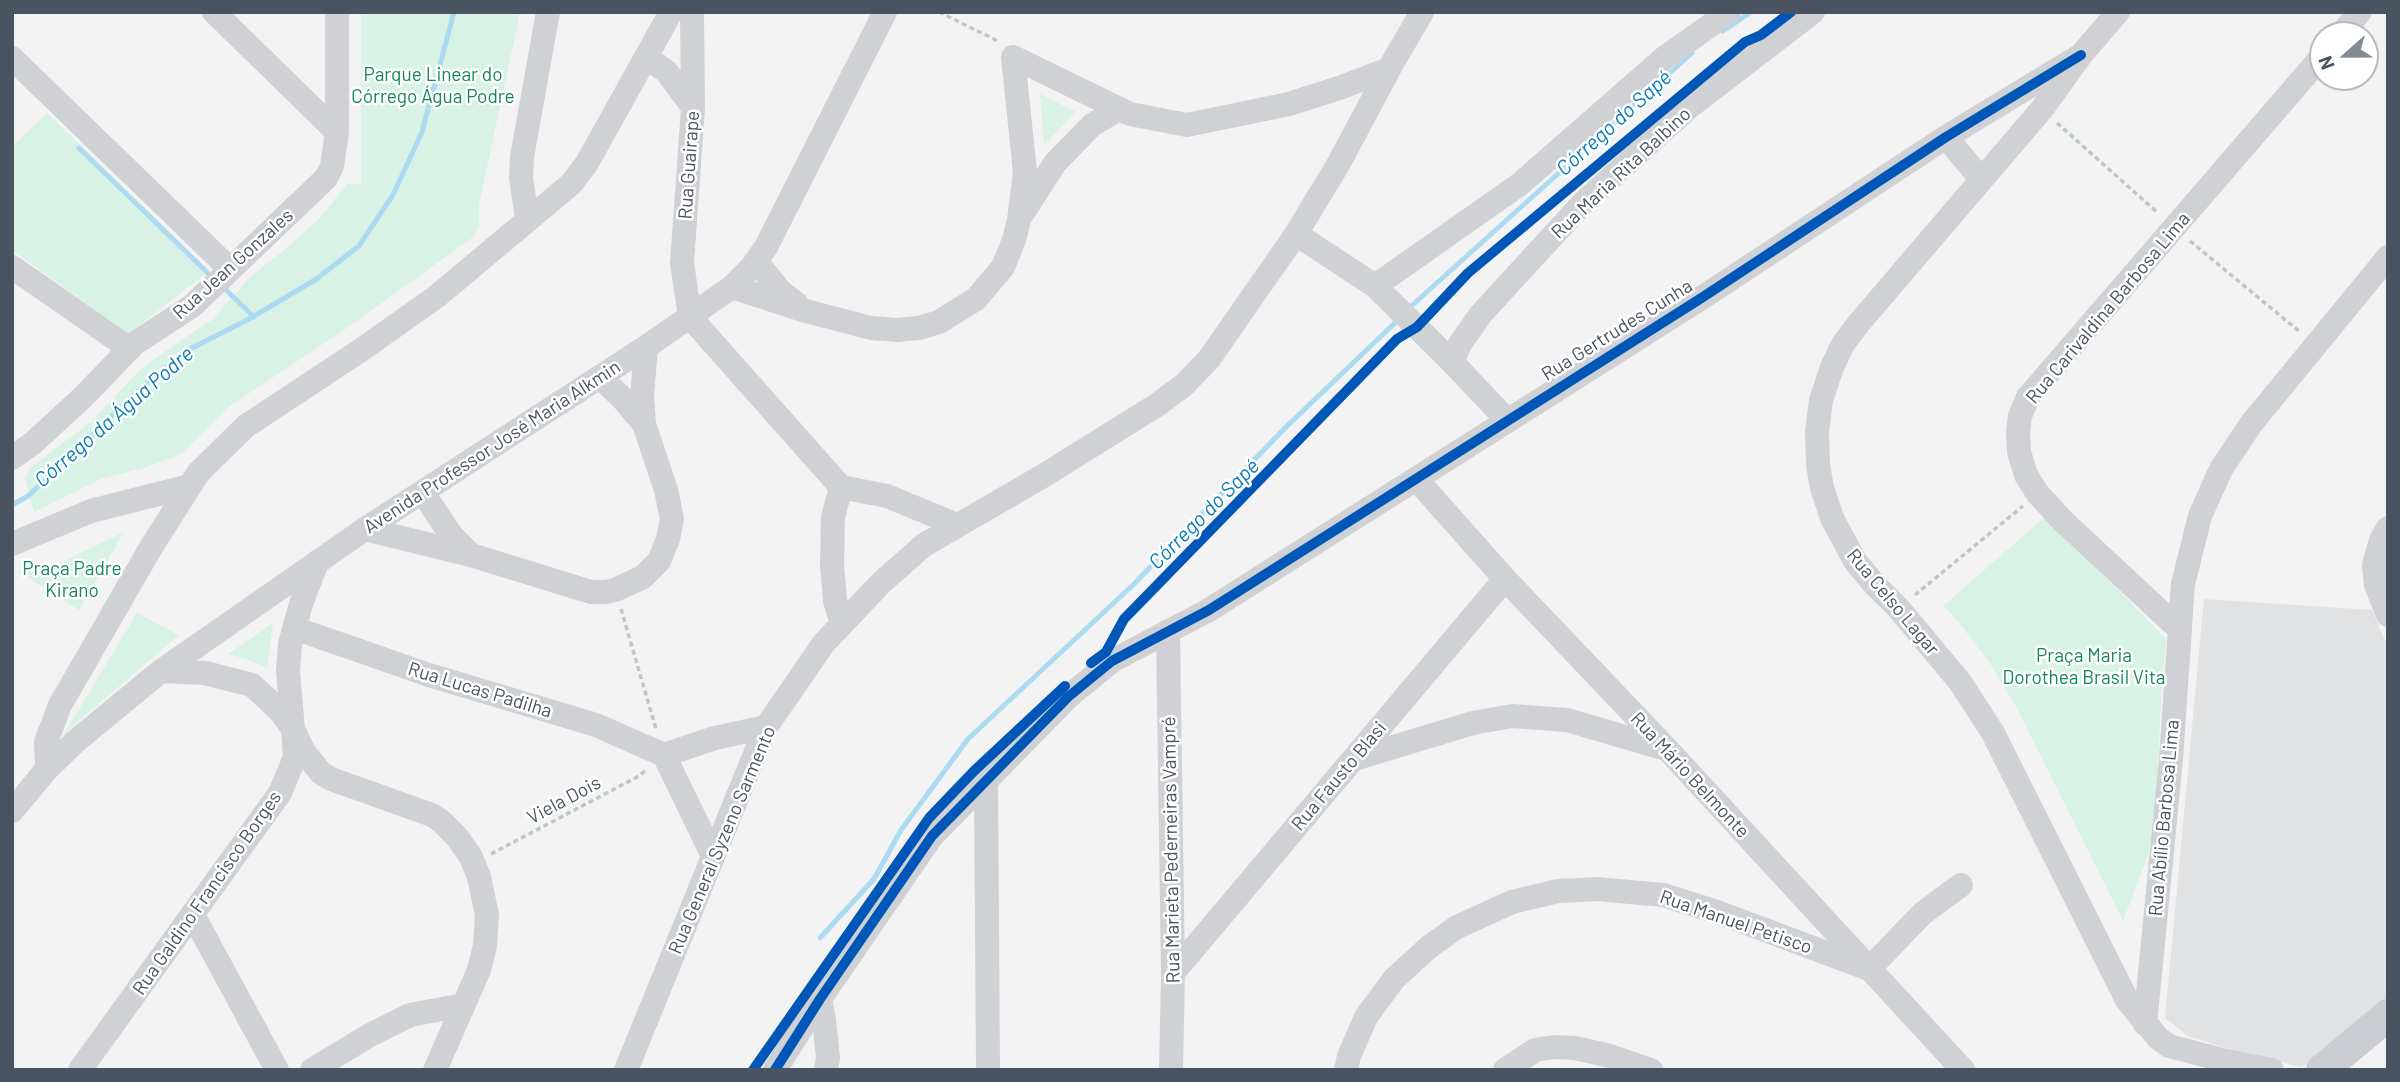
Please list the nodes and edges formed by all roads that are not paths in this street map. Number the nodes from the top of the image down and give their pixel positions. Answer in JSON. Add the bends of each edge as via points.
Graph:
{"nodes":[{"id":1,"x":214,"y":12,"type":"edge"},
{"id":2,"x":337,"y":12,"type":"edge"},
{"id":3,"x":548,"y":12,"type":"edge"},
{"id":4,"x":671,"y":12,"type":"edge"},
{"id":5,"x":692,"y":12,"type":"edge"},
{"id":6,"x":885,"y":12,"type":"edge"},
{"id":7,"x":1422,"y":12,"type":"edge"},
{"id":8,"x":1729,"y":12,"type":"edge"},
{"id":9,"x":1814,"y":12,"type":"edge"},
{"id":10,"x":2118,"y":12,"type":"edge"},
{"id":11,"x":2081,"y":55,"type":"junction"},
{"id":12,"x":646,"y":57,"type":"junction"},
{"id":13,"x":12,"y":58,"type":"edge"},
{"id":14,"x":1389,"y":68,"type":"junction"},
{"id":15,"x":2309,"y":71,"type":"edge"},
{"id":16,"x":693,"y":108,"type":"junction"},
{"id":17,"x":1119,"y":109,"type":"junction"},
{"id":18,"x":337,"y":132,"type":"junction"},
{"id":19,"x":1946,"y":137,"type":"junction"},
{"id":20,"x":1981,"y":179,"type":"junction"},
{"id":21,"x":527,"y":218,"type":"junction"},
{"id":22,"x":1019,"y":220,"type":"junction"},
{"id":23,"x":1296,"y":234,"type":"junction"},
{"id":24,"x":2388,"y":257,"type":"edge"},
{"id":25,"x":757,"y":262,"type":"junction"},
{"id":26,"x":12,"y":267,"type":"edge"},
{"id":27,"x":220,"y":278,"type":"junction"},
{"id":28,"x":732,"y":287,"type":"junction"},
{"id":29,"x":1381,"y":292,"type":"junction"},
{"id":30,"x":806,"y":311,"type":"junction"},
{"id":31,"x":690,"y":317,"type":"junction"},
{"id":32,"x":646,"y":347,"type":"junction"},
{"id":33,"x":130,"y":349,"type":"junction"},
{"id":34,"x":1452,"y":362,"type":"junction"},
{"id":35,"x":600,"y":377,"type":"junction"},
{"id":36,"x":1507,"y":420,"type":"junction"},
{"id":37,"x":644,"y":424,"type":"junction"},
{"id":38,"x":12,"y":458,"type":"edge"},
{"id":39,"x":1417,"y":480,"type":"junction"},
{"id":40,"x":190,"y":486,"type":"junction"},
{"id":41,"x":841,"y":487,"type":"junction"},
{"id":42,"x":423,"y":492,"type":"junction"},
{"id":43,"x":957,"y":524,"type":"junction"},
{"id":44,"x":2388,"y":528,"type":"edge"},
{"id":45,"x":365,"y":529,"type":"junction"},
{"id":46,"x":13,"y":533,"type":"edge"},
{"id":47,"x":471,"y":555,"type":"junction"},
{"id":48,"x":317,"y":562,"type":"junction"},
{"id":49,"x":1505,"y":579,"type":"junction"},
{"id":50,"x":2388,"y":615,"type":"edge"},
{"id":51,"x":842,"y":624,"type":"junction"},
{"id":52,"x":294,"y":628,"type":"junction"},
{"id":53,"x":2178,"y":628,"type":"junction"},
{"id":54,"x":1168,"y":631,"type":"junction"},
{"id":55,"x":161,"y":671,"type":"junction"},
{"id":56,"x":766,"y":727,"type":"junction"},
{"id":57,"x":293,"y":729,"type":"junction"},
{"id":58,"x":1667,"y":749,"type":"junction"},
{"id":59,"x":664,"y":755,"type":"junction"},
{"id":60,"x":1354,"y":759,"type":"junction"},
{"id":61,"x":47,"y":769,"type":"junction"},
{"id":62,"x":986,"y":783,"type":"junction"},
{"id":63,"x":12,"y":811,"type":"edge"},
{"id":64,"x":713,"y":856,"type":"junction"},
{"id":65,"x":1961,"y":885,"type":"dead end"},
{"id":66,"x":193,"y":915,"type":"junction"},
{"id":67,"x":1870,"y":969,"type":"junction"},
{"id":68,"x":1173,"y":973,"type":"junction"},
{"id":69,"x":820,"y":999,"type":"junction"},
{"id":70,"x":463,"y":1005,"type":"junction"},
{"id":71,"x":2388,"y":1014,"type":"edge"},
{"id":72,"x":2145,"y":1024,"type":"junction"},
{"id":73,"x":780,"y":1062,"type":"edge"},
{"id":74,"x":80,"y":1070,"type":"edge"},
{"id":75,"x":277,"y":1070,"type":"edge"},
{"id":76,"x":312,"y":1070,"type":"edge"},
{"id":77,"x":435,"y":1070,"type":"edge"},
{"id":78,"x":626,"y":1070,"type":"edge"},
{"id":79,"x":817,"y":1070,"type":"edge"},
{"id":80,"x":826,"y":1070,"type":"edge"},
{"id":81,"x":988,"y":1070,"type":"edge"},
{"id":82,"x":1171,"y":1070,"type":"edge"},
{"id":83,"x":1346,"y":1070,"type":"edge"},
{"id":84,"x":1505,"y":1070,"type":"edge"},
{"id":85,"x":1651,"y":1070,"type":"edge"},
{"id":86,"x":1962,"y":1070,"type":"edge"},
{"id":87,"x":2272,"y":1070,"type":"edge"},
{"id":88,"x":2322,"y":1070,"type":"edge"}],
"edges":[{"from":1,"to":18,"type":"street"},
{"from":2,"to":18,"type":"street","name":"Rua Jean Gonzales"},
{"from":3,"to":21,"type":"street","via":[[522,157]]},
{"from":4,"to":12,"type":"street"},
{"from":5,"to":16,"type":"street","name":"Rua Guairape"},
{"from":6,"to":25,"type":"street","name":"Avenida Professor José Maria Alkmin"},
{"from":7,"to":14,"type":"street","name":"Rua General Syzeno Sarmento"},
{"from":8,"to":29,"type":"street","via":[[1664,58],[1520,184]]},
{"from":9,"to":34,"type":"street","name":"Rua Maria Rita Balbino","via":[[1688,108],[1583,204],[1480,314]]},
{"from":10,"to":11,"type":"street","name":"Rua Celso Lagar"},
{"from":11,"to":19,"type":"street","name":"Rua Gertrudes Cunha"},
{"from":11,"to":20,"type":"street","name":"Rua Celso Lagar","via":[[2042,109]]},
{"from":12,"to":16,"type":"street","via":[[666,71]]},
{"from":12,"to":21,"type":"street","via":[[587,163],[571,184]]},
{"from":13,"to":27,"type":"street"},
{"from":14,"to":17,"type":"street","via":[[1289,104],[1187,125]]},
{"from":14,"to":23,"type":"street","name":"Rua General Syzeno Sarmento"},
{"from":15,"to":53,"type":"street","name":"Rua Carivaldina Barbosa Lima","via":[[2028,397],[2020,415],[2019,452],[2038,494]]},
{"from":16,"to":31,"type":"street","name":"Rua Guairape","via":[[682,263]]},
{"from":17,"to":22,"type":"street","via":[[1092,125],[1055,163]]},
{"from":17,"to":22,"type":"street","via":[[1013,57],[1025,172]]},
{"from":18,"to":27,"type":"street","name":"Rua Jean Gonzales","via":[[326,178]]},
{"from":19,"to":20,"type":"street"},
{"from":19,"to":36,"type":"street","name":"Rua Gertrudes Cunha"},
{"from":20,"to":72,"type":"street","name":"Rua Celso Lagar","via":[[1843,344],[1821,400],[1817,432],[1822,488],[1855,561],[1960,682],[1993,733],[2115,979]]},
{"from":21,"to":40,"type":"street","via":[[436,296],[246,426]]},
{"from":22,"to":30,"type":"street","via":[[998,276],[976,299],[939,322],[897,330],[871,328]]},
{"from":23,"to":29,"type":"street"},
{"from":23,"to":43,"type":"street","name":"Rua General Syzeno Sarmento","via":[[1209,359],[1184,385],[1043,476]]},
{"from":24,"to":53,"type":"street","name":"Rua Abílio Barbosa Lima","via":[[2251,425],[2221,470],[2190,549]]},
{"from":25,"to":28,"type":"street","name":"Avenida Professor José Maria Alkmin"},
{"from":25,"to":30,"type":"street","via":[[780,291]]},
{"from":26,"to":33,"type":"street"},
{"from":27,"to":33,"type":"street","name":"Rua Jean Gonzales","via":[[192,306]]},
{"from":28,"to":30,"type":"street"},
{"from":28,"to":31,"type":"street","name":"Avenida Professor José Maria Alkmin"},
{"from":29,"to":34,"type":"street"},
{"from":31,"to":32,"type":"street","name":"Avenida Professor José Maria Alkmin"},
{"from":31,"to":41,"type":"street"},
{"from":32,"to":35,"type":"street","name":"Avenida Professor José Maria Alkmin"},
{"from":32,"to":37,"type":"street"},
{"from":33,"to":38,"type":"street","name":"Rua Jean Gonzales"},
{"from":34,"to":36,"type":"street"},
{"from":35,"to":37,"type":"street"},
{"from":35,"to":42,"type":"street","name":"Avenida Professor José Maria Alkmin"},
{"from":36,"to":39,"type":"street","name":"Rua Gertrudes Cunha"},
{"from":37,"to":47,"type":"street","via":[[672,519],[659,561],[643,577],[605,593],[591,592]]},
{"from":39,"to":49,"type":"street","name":"Rua Mário Belmonte"},
{"from":39,"to":54,"type":"street","name":"Rua Gertrudes Cunha"},
{"from":40,"to":46,"type":"street"},
{"from":40,"to":61,"type":"street","via":[[60,705],[46,742]]},
{"from":41,"to":43,"type":"street","via":[[887,496]]},
{"from":41,"to":51,"type":"street","via":[[833,517],[832,564]]},
{"from":42,"to":45,"type":"street","name":"Avenida Professor José Maria Alkmin"},
{"from":42,"to":47,"type":"street","via":[[451,535]]},
{"from":43,"to":51,"type":"street","name":"Rua General Syzeno Sarmento","via":[[899,567]]},
{"from":44,"to":50,"type":"street","via":[[2374,565]]},
{"from":45,"to":47,"type":"street"},
{"from":45,"to":48,"type":"street","name":"Avenida Professor José Maria Alkmin"},
{"from":48,"to":52,"type":"street","name":"Rua Galdino Francisco Borges"},
{"from":48,"to":55,"type":"street","name":"Avenida Professor José Maria Alkmin"},
{"from":49,"to":58,"type":"street","name":"Rua Mário Belmonte"},
{"from":49,"to":60,"type":"street","name":"Rua Fausto Blasi"},
{"from":51,"to":56,"type":"street","name":"Rua General Syzeno Sarmento"},
{"from":52,"to":57,"type":"street","name":"Rua Galdino Francisco Borges","via":[[288,671]]},
{"from":52,"to":59,"type":"street","name":"Rua Lucas Padilha","via":[[596,725]]},
{"from":53,"to":72,"type":"street","name":"Rua Abílio Barbosa Lima","via":[[2171,759]]},
{"from":54,"to":62,"type":"street","name":"Rua Gertrudes Cunha","via":[[1112,661],[1068,697]]},
{"from":54,"to":68,"type":"street","name":"Rua Marieta Pederneiras Vampré"},
{"from":55,"to":57,"type":"street","via":[[205,673],[252,685]]},
{"from":55,"to":61,"type":"street","name":"Avenida Professor José Maria Alkmin"},
{"from":56,"to":59,"type":"street"},
{"from":56,"to":64,"type":"street","name":"Rua General Syzeno Sarmento"},
{"from":57,"to":66,"type":"street","name":"Rua Galdino Francisco Borges","via":[[295,757],[280,793]]},
{"from":57,"to":70,"type":"street","via":[[321,773],[432,814],[457,837],[474,863],[487,927],[479,970]]},
{"from":58,"to":60,"type":"street","via":[[1567,720],[1512,716]]},
{"from":58,"to":67,"type":"street","name":"Rua Mário Belmonte"},
{"from":59,"to":64,"type":"street"},
{"from":60,"to":68,"type":"street","name":"Rua Fausto Blasi"},
{"from":61,"to":63,"type":"street","name":"Avenida Professor José Maria Alkmin"},
{"from":62,"to":69,"type":"street","name":"Rua Gertrudes Cunha","via":[[932,836]]},
{"from":62,"to":81,"type":"street"},
{"from":64,"to":78,"type":"street","name":"Rua General Syzeno Sarmento"},
{"from":65,"to":67,"type":"street","via":[[1923,913]]},
{"from":66,"to":74,"type":"street","name":"Rua Galdino Francisco Borges"},
{"from":66,"to":75,"type":"street"},
{"from":67,"to":83,"type":"street","name":"Rua Manuel Petisco","via":[[1663,895],[1558,891],[1484,913],[1429,947],[1394,979],[1366,1017]]},
{"from":67,"to":86,"type":"street","name":"Rua Mário Belmonte"},
{"from":68,"to":82,"type":"street","name":"Rua Marieta Pederneiras Vampré"},
{"from":69,"to":73,"type":"street","name":"Rua Gertrudes Cunha"},
{"from":69,"to":80,"type":"street"},
{"from":70,"to":76,"type":"street","via":[[410,1015]]},
{"from":70,"to":77,"type":"street"},
{"from":71,"to":88,"type":"main road"},
{"from":72,"to":87,"type":"street","name":"Rua Celso Lagar","via":[[2169,1046]]},
{"from":73,"to":79,"type":"street","via":[[800,1057]]},
{"from":84,"to":85,"type":"street","via":[[1535,1050],[1554,1047],[1611,1056]]}]}
